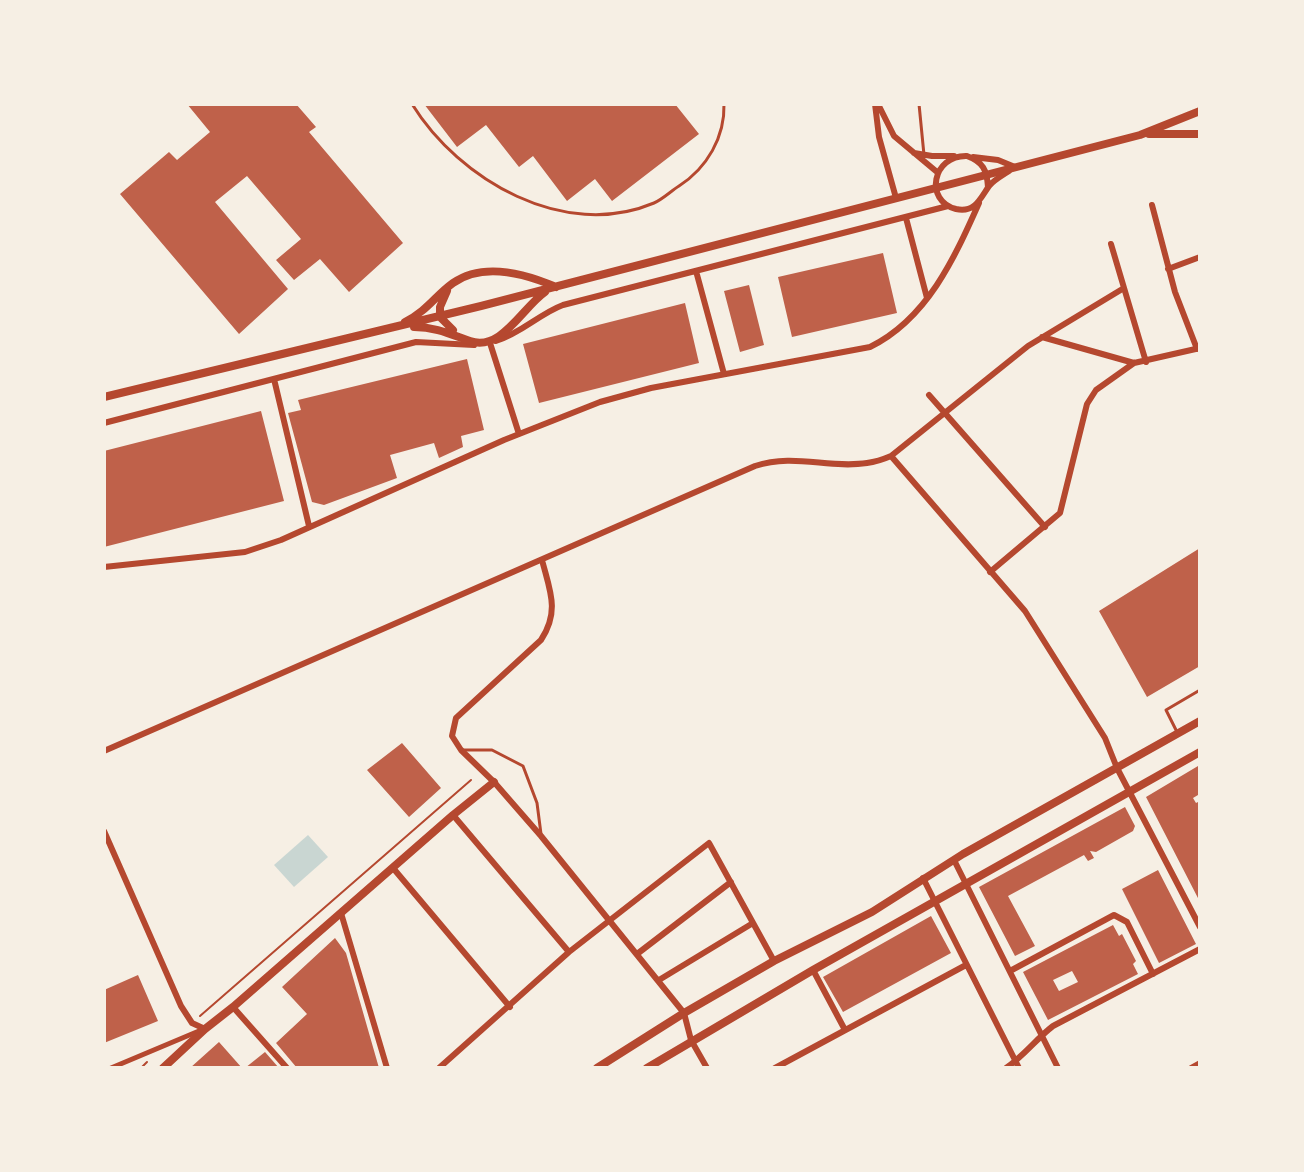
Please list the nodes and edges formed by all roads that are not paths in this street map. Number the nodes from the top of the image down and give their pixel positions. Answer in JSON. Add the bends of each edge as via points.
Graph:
{"nodes":[{"id":1,"x":412,"y":104,"type":"edge"},
{"id":2,"x":724,"y":104,"type":"edge"},
{"id":3,"x":877,"y":104,"type":"edge"},
{"id":4,"x":919,"y":104,"type":"edge"},
{"id":5,"x":1200,"y":111,"type":"edge"},
{"id":6,"x":1200,"y":134,"type":"edge"},
{"id":7,"x":1140,"y":135,"type":"junction"},
{"id":8,"x":910,"y":151,"type":"junction"},
{"id":9,"x":924,"y":155,"type":"junction"},
{"id":10,"x":964,"y":156,"type":"junction"},
{"id":11,"x":1015,"y":167,"type":"junction"},
{"id":12,"x":937,"y":172,"type":"junction"},
{"id":13,"x":987,"y":174,"type":"junction"},
{"id":14,"x":988,"y":187,"type":"junction"},
{"id":15,"x":936,"y":188,"type":"junction"},
{"id":16,"x":896,"y":198,"type":"junction"},
{"id":17,"x":979,"y":203,"type":"junction"},
{"id":18,"x":1152,"y":205,"type":"dead end"},
{"id":19,"x":948,"y":206,"type":"junction"},
{"id":20,"x":906,"y":218,"type":"junction"},
{"id":21,"x":1111,"y":244,"type":"dead end"},
{"id":22,"x":1200,"y":257,"type":"edge"},
{"id":23,"x":1168,"y":269,"type":"junction"},
{"id":24,"x":696,"y":271,"type":"junction"},
{"id":25,"x":449,"y":286,"type":"junction"},
{"id":26,"x":556,"y":287,"type":"junction"},
{"id":27,"x":1124,"y":288,"type":"junction"},
{"id":28,"x":927,"y":298,"type":"junction"},
{"id":29,"x":440,"y":317,"type":"junction"},
{"id":30,"x":394,"y":328,"type":"junction"},
{"id":31,"x":1042,"y":337,"type":"junction"},
{"id":32,"x":466,"y":339,"type":"junction"},
{"id":33,"x":490,"y":343,"type":"junction"},
{"id":34,"x":1198,"y":348,"type":"edge"},
{"id":35,"x":1146,"y":362,"type":"junction"},
{"id":36,"x":1134,"y":363,"type":"junction"},
{"id":37,"x":724,"y":374,"type":"junction"},
{"id":38,"x":274,"y":379,"type":"junction"},
{"id":39,"x":929,"y":395,"type":"dead end"},
{"id":40,"x":104,"y":397,"type":"edge"},
{"id":41,"x":944,"y":414,"type":"junction"},
{"id":42,"x":104,"y":423,"type":"edge"},
{"id":43,"x":519,"y":434,"type":"junction"},
{"id":44,"x":891,"y":456,"type":"junction"},
{"id":45,"x":309,"y":526,"type":"junction"},
{"id":46,"x":1045,"y":527,"type":"junction"},
{"id":47,"x":542,"y":560,"type":"junction"},
{"id":48,"x":104,"y":567,"type":"edge"},
{"id":49,"x":990,"y":572,"type":"junction"},
{"id":50,"x":1200,"y":690,"type":"edge"},
{"id":51,"x":1200,"y":721,"type":"edge"},
{"id":52,"x":1178,"y":734,"type":"junction"},
{"id":53,"x":461,"y":750,"type":"junction"},
{"id":54,"x":104,"y":751,"type":"edge"},
{"id":55,"x":1200,"y":753,"type":"edge"},
{"id":56,"x":1117,"y":768,"type":"junction"},
{"id":57,"x":494,"y":782,"type":"junction"},
{"id":58,"x":1131,"y":791,"type":"junction"},
{"id":59,"x":453,"y":815,"type":"junction"},
{"id":60,"x":104,"y":831,"type":"edge"},
{"id":61,"x":541,"y":836,"type":"junction"},
{"id":62,"x":108,"y":850,"type":"edge"},
{"id":63,"x":954,"y":860,"type":"junction"},
{"id":64,"x":393,"y":868,"type":"junction"},
{"id":65,"x":923,"y":878,"type":"junction"},
{"id":66,"x":731,"y":882,"type":"junction"},
{"id":67,"x":965,"y":883,"type":"junction"},
{"id":68,"x":934,"y":901,"type":"junction"},
{"id":69,"x":341,"y":913,"type":"junction"},
{"id":70,"x":611,"y":922,"type":"junction"},
{"id":71,"x":753,"y":923,"type":"junction"},
{"id":72,"x":1200,"y":927,"type":"edge"},
{"id":73,"x":1200,"y":949,"type":"edge"},
{"id":74,"x":569,"y":952,"type":"junction"},
{"id":75,"x":637,"y":954,"type":"junction"},
{"id":76,"x":774,"y":961,"type":"junction"},
{"id":77,"x":966,"y":965,"type":"junction"},
{"id":78,"x":813,"y":970,"type":"junction"},
{"id":79,"x":1010,"y":971,"type":"junction"},
{"id":80,"x":1153,"y":974,"type":"junction"},
{"id":81,"x":659,"y":980,"type":"junction"},
{"id":82,"x":233,"y":1007,"type":"junction"},
{"id":83,"x":510,"y":1007,"type":"junction"},
{"id":84,"x":684,"y":1013,"type":"junction"},
{"id":85,"x":205,"y":1029,"type":"junction"},
{"id":86,"x":845,"y":1030,"type":"junction"},
{"id":87,"x":1042,"y":1035,"type":"junction"},
{"id":88,"x":691,"y":1040,"type":"junction"},
{"id":89,"x":1200,"y":1063,"type":"edge"},
{"id":90,"x":1017,"y":1065,"type":"edge"},
{"id":91,"x":111,"y":1068,"type":"edge"},
{"id":92,"x":163,"y":1068,"type":"edge"},
{"id":93,"x":287,"y":1068,"type":"edge"},
{"id":94,"x":387,"y":1068,"type":"edge"},
{"id":95,"x":439,"y":1068,"type":"edge"},
{"id":96,"x":597,"y":1068,"type":"edge"},
{"id":97,"x":647,"y":1068,"type":"edge"},
{"id":98,"x":707,"y":1068,"type":"edge"},
{"id":99,"x":775,"y":1068,"type":"edge"},
{"id":100,"x":1006,"y":1068,"type":"edge"},
{"id":101,"x":1058,"y":1068,"type":"edge"},
{"id":102,"x":1191,"y":1068,"type":"edge"}],
"edges":[{"from":1,"to":2,"type":"lane","via":[[449,151],[486,180],[538,205],[585,216],[655,202],[695,176],[725,124]]},
{"from":3,"to":8,"type":"street","via":[[894,136]]},
{"from":3,"to":16,"type":"street","via":[[879,137]]},
{"from":4,"to":9,"type":"lane"},
{"from":5,"to":7,"type":"street"},
{"from":6,"to":7,"type":"street"},
{"from":7,"to":11,"type":"street"},
{"from":8,"to":9,"type":"street"},
{"from":8,"to":12,"type":"street"},
{"from":9,"to":10,"type":"street"},
{"from":10,"to":11,"type":"street"},
{"from":10,"to":12,"type":"street","via":[[949,159]]},
{"from":10,"to":13,"type":"street","via":[[977,160]]},
{"from":11,"to":13,"type":"street"},
{"from":11,"to":14,"type":"street"},
{"from":12,"to":15,"type":"street"},
{"from":13,"to":14,"type":"street"},
{"from":13,"to":15,"type":"street"},
{"from":14,"to":17,"type":"street"},
{"from":15,"to":16,"type":"street"},
{"from":15,"to":19,"type":"street"},
{"from":16,"to":26,"type":"street"},
{"from":17,"to":19,"type":"street","via":[[963,209]]},
{"from":17,"to":28,"type":"street"},
{"from":18,"to":23,"type":"street"},
{"from":19,"to":20,"type":"street"},
{"from":20,"to":24,"type":"street"},
{"from":20,"to":28,"type":"street"},
{"from":21,"to":27,"type":"street"},
{"from":22,"to":23,"type":"street"},
{"from":23,"to":34,"type":"street"},
{"from":24,"to":33,"type":"street","via":[[563,305]]},
{"from":24,"to":37,"type":"street"},
{"from":25,"to":26,"type":"street","via":[[469,276],[502,271]]},
{"from":25,"to":29,"type":"street"},
{"from":25,"to":30,"type":"street","via":[[424,312]]},
{"from":26,"to":29,"type":"street"},
{"from":26,"to":33,"type":"street","via":[[535,299]]},
{"from":27,"to":31,"type":"street"},
{"from":27,"to":35,"type":"street"},
{"from":28,"to":37,"type":"street","via":[[906,324],[870,347]]},
{"from":29,"to":30,"type":"street"},
{"from":29,"to":32,"type":"street"},
{"from":30,"to":32,"type":"street","via":[[430,327]]},
{"from":30,"to":40,"type":"street"},
{"from":31,"to":36,"type":"street"},
{"from":31,"to":41,"type":"street"},
{"from":32,"to":33,"type":"street"},
{"from":33,"to":38,"type":"street","via":[[416,342]]},
{"from":33,"to":43,"type":"street"},
{"from":34,"to":35,"type":"street"},
{"from":35,"to":36,"type":"street"},
{"from":36,"to":46,"type":"street","via":[[1096,390],[1087,404],[1063,505]]},
{"from":37,"to":43,"type":"street","via":[[600,402]]},
{"from":38,"to":42,"type":"street"},
{"from":38,"to":45,"type":"street"},
{"from":39,"to":41,"type":"street"},
{"from":41,"to":44,"type":"street"},
{"from":41,"to":46,"type":"street"},
{"from":43,"to":45,"type":"street"},
{"from":44,"to":47,"type":"street","via":[[866,464],[772,460]]},
{"from":44,"to":49,"type":"street"},
{"from":45,"to":48,"type":"street","via":[[245,552]]},
{"from":46,"to":49,"type":"street"},
{"from":47,"to":53,"type":"street","via":[[551,623],[541,640],[456,718],[452,736]]},
{"from":47,"to":54,"type":"street"},
{"from":49,"to":56,"type":"street","via":[[1025,611],[1105,738]]},
{"from":50,"to":52,"type":"lane","via":[[1166,710]]},
{"from":51,"to":52,"type":"street"},
{"from":52,"to":56,"type":"street"},
{"from":53,"to":57,"type":"street"},
{"from":53,"to":61,"type":"lane","via":[[492,750],[523,766],[537,803]]},
{"from":55,"to":58,"type":"street"},
{"from":56,"to":58,"type":"street"},
{"from":56,"to":63,"type":"street"},
{"from":57,"to":59,"type":"street"},
{"from":57,"to":61,"type":"street"},
{"from":58,"to":67,"type":"street"},
{"from":58,"to":72,"type":"street"},
{"from":59,"to":64,"type":"street"},
{"from":59,"to":74,"type":"street"},
{"from":60,"to":62,"type":"street"},
{"from":61,"to":70,"type":"street"},
{"from":62,"to":85,"type":"street","via":[[181,1006],[192,1023]]},
{"from":63,"to":65,"type":"street"},
{"from":63,"to":67,"type":"street"},
{"from":64,"to":69,"type":"street"},
{"from":64,"to":83,"type":"street"},
{"from":65,"to":68,"type":"street"},
{"from":65,"to":76,"type":"street","via":[[872,912]]},
{"from":66,"to":70,"type":"street","via":[[709,843]]},
{"from":66,"to":71,"type":"street"},
{"from":66,"to":75,"type":"street"},
{"from":67,"to":68,"type":"street"},
{"from":67,"to":79,"type":"street"},
{"from":68,"to":77,"type":"street"},
{"from":68,"to":78,"type":"street"},
{"from":69,"to":82,"type":"street"},
{"from":69,"to":94,"type":"street"},
{"from":70,"to":74,"type":"street"},
{"from":70,"to":75,"type":"street"},
{"from":71,"to":76,"type":"street"},
{"from":71,"to":81,"type":"street"},
{"from":73,"to":80,"type":"street"},
{"from":74,"to":83,"type":"street"},
{"from":75,"to":81,"type":"street"},
{"from":76,"to":84,"type":"street"},
{"from":77,"to":86,"type":"street"},
{"from":77,"to":90,"type":"street"},
{"from":78,"to":86,"type":"street"},
{"from":78,"to":88,"type":"street"},
{"from":79,"to":80,"type":"street","via":[[1114,915],[1127,922]]},
{"from":79,"to":87,"type":"street"},
{"from":80,"to":87,"type":"street"},
{"from":81,"to":84,"type":"street"},
{"from":82,"to":85,"type":"street"},
{"from":82,"to":93,"type":"street"},
{"from":83,"to":95,"type":"street"},
{"from":84,"to":88,"type":"street"},
{"from":84,"to":96,"type":"street"},
{"from":85,"to":91,"type":"street"},
{"from":85,"to":92,"type":"street"},
{"from":86,"to":99,"type":"street"},
{"from":87,"to":90,"type":"street"},
{"from":87,"to":101,"type":"street"},
{"from":88,"to":97,"type":"street"},
{"from":88,"to":98,"type":"street"},
{"from":89,"to":102,"type":"street"},
{"from":90,"to":100,"type":"street"}]}
